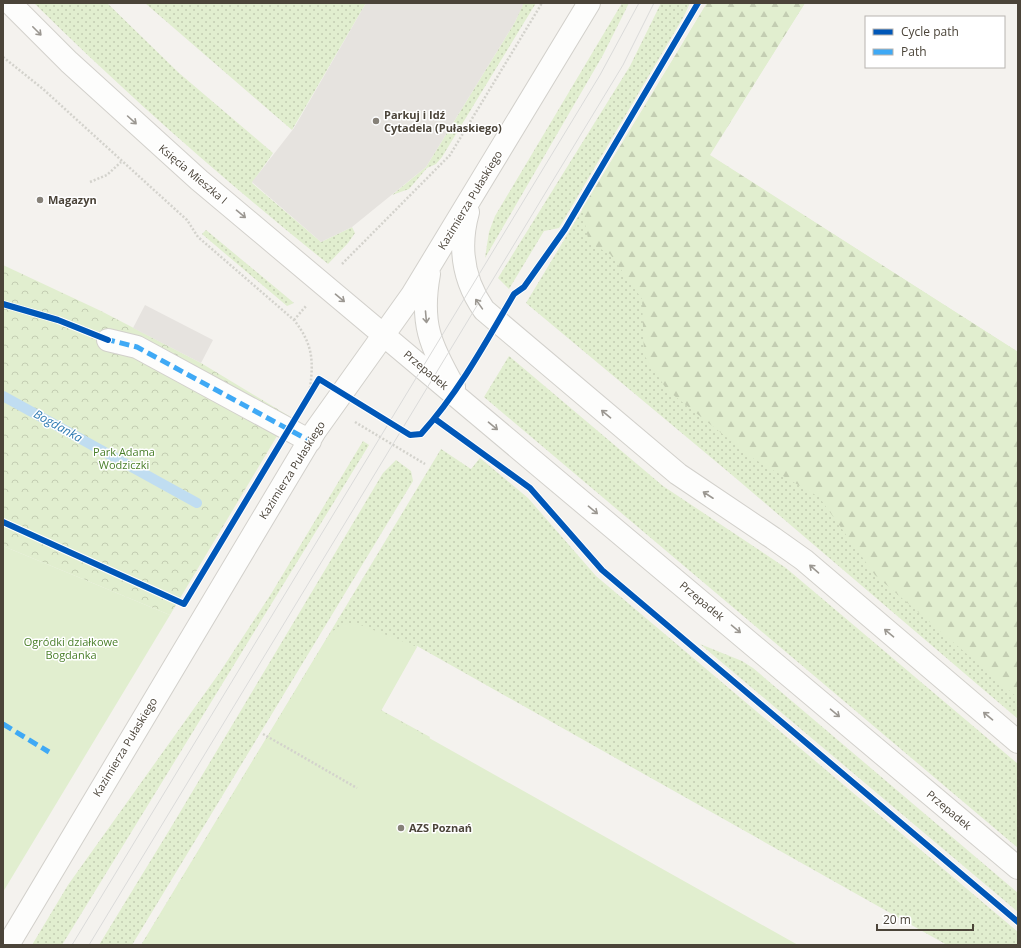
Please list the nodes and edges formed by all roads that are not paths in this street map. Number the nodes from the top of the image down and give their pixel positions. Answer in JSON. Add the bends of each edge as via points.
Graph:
{"nodes":[{"id":1,"x":10,"y":3,"type":"edge"},
{"id":2,"x":589,"y":3,"type":"edge"},
{"id":3,"x":475,"y":193,"type":"junction"},
{"id":4,"x":431,"y":264,"type":"junction"},
{"id":5,"x":384,"y":335,"type":"junction"},
{"id":6,"x":108,"y":340,"type":"dead end"},
{"id":7,"x":463,"y":402,"type":"junction"},
{"id":8,"x":310,"y":441,"type":"junction"},
{"id":9,"x":1018,"y":742,"type":"edge"},
{"id":10,"x":1018,"y":868,"type":"edge"},
{"id":11,"x":8,"y":945,"type":"edge"}],
"edges":[{"from":1,"to":5,"type":"street","name":"Księcia Mieszka I","one_way":true,"via":[[69,62],[156,142]]},
{"from":2,"to":3,"type":"street","name":"Kazimierza Pułaskiego"},
{"from":3,"to":4,"type":"street","name":"Kazimierza Pułaskiego"},
{"from":9,"to":3,"type":"street","one_way":true,"via":[[804,560],[678,474],[484,310],[473,294],[464,263],[465,223]]},
{"from":4,"to":5,"type":"street","name":"Kazimierza Pułaskiego"},
{"from":4,"to":7,"type":"street","one_way":true,"via":[[425,317],[429,338]]},
{"from":5,"to":7,"type":"street","name":"Przepadek"},
{"from":5,"to":8,"type":"street","name":"Kazimierza Pułaskiego"},
{"from":6,"to":8,"type":"street","via":[[137,347]]},
{"from":7,"to":10,"type":"street","name":"Przepadek","one_way":true},
{"from":8,"to":11,"type":"street","name":"Kazimierza Pułaskiego"}]}
